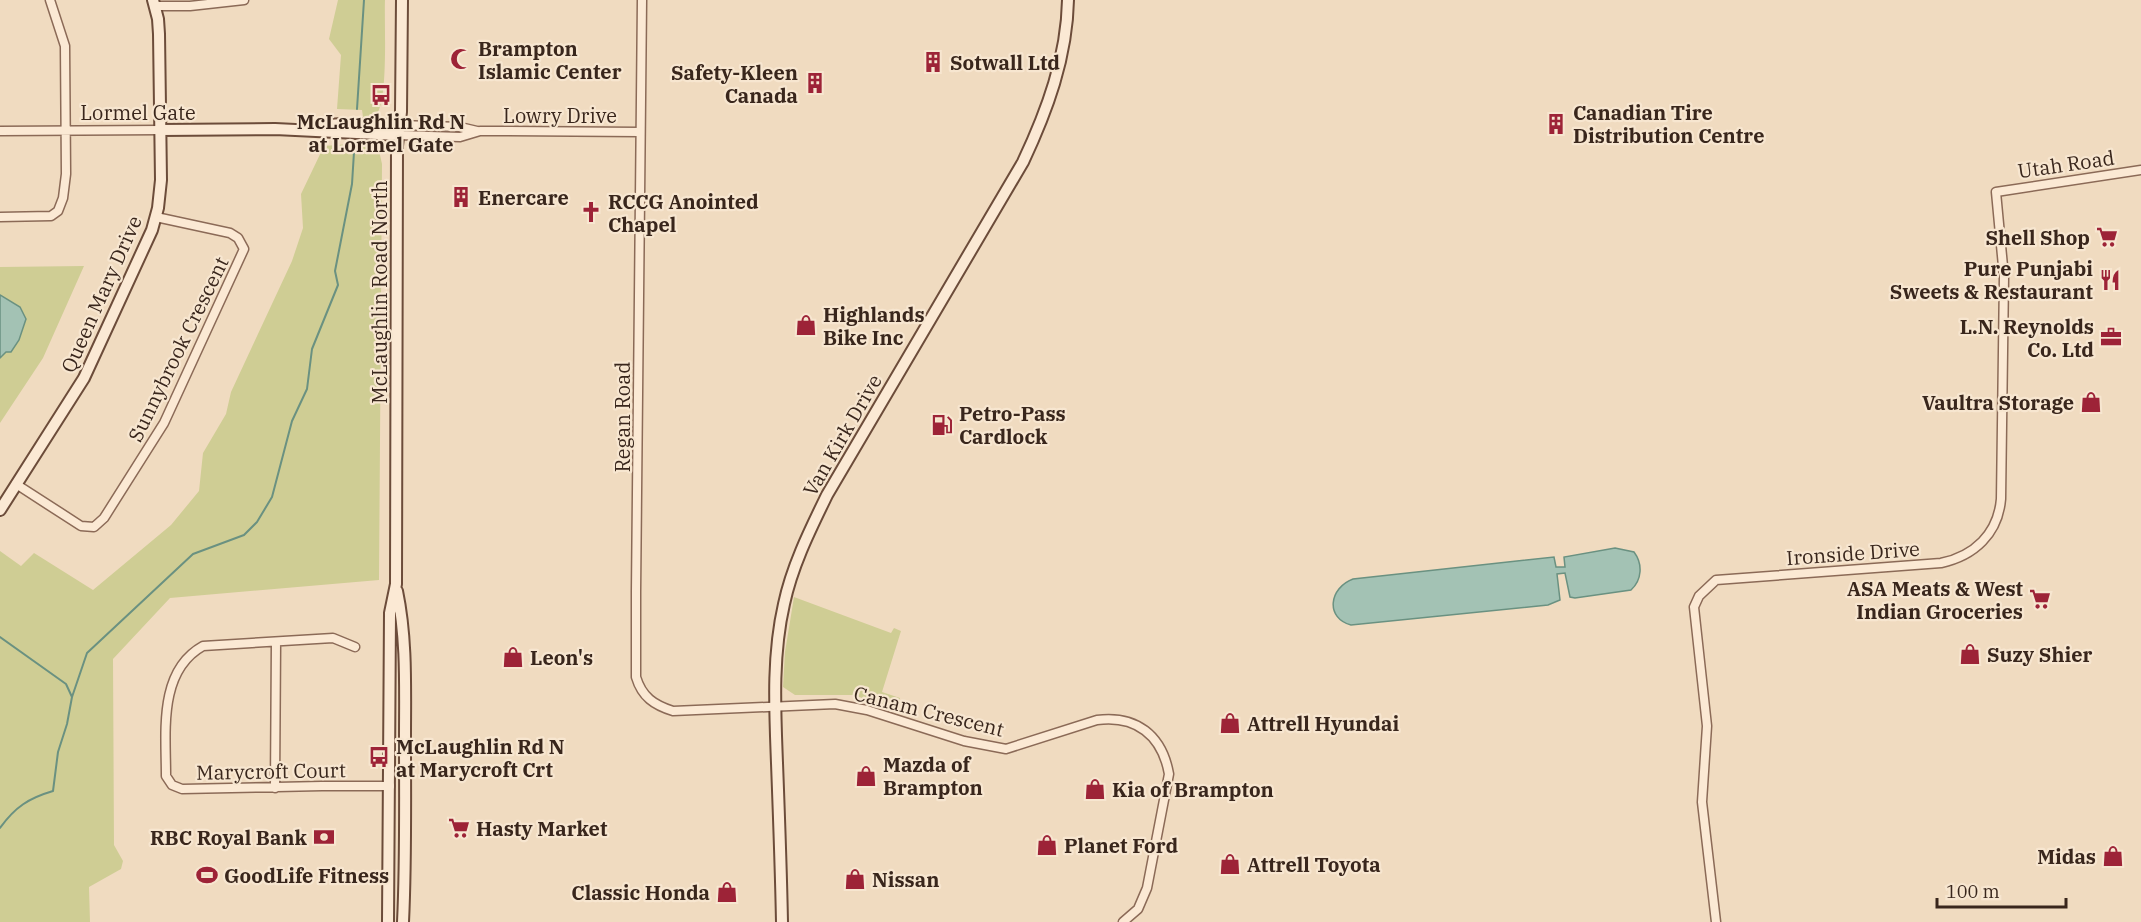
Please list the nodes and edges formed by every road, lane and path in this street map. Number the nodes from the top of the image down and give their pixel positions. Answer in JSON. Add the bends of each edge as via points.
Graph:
{"nodes":[{"id":1,"x":50,"y":0,"type":"edge"},
{"id":2,"x":244,"y":0,"type":"edge"},
{"id":3,"x":402,"y":0,"type":"edge"},
{"id":4,"x":642,"y":0,"type":"edge"},
{"id":5,"x":1068,"y":0,"type":"edge"},
{"id":6,"x":154,"y":3,"type":"edge"},
{"id":7,"x":66,"y":130,"type":"junction"},
{"id":8,"x":161,"y":130,"type":"junction"},
{"id":9,"x":399,"y":130,"type":"junction"},
{"id":10,"x":0,"y":131,"type":"edge"},
{"id":11,"x":640,"y":132,"type":"junction"},
{"id":12,"x":2141,"y":170,"type":"edge"},
{"id":13,"x":1996,"y":192,"type":"joint"},
{"id":14,"x":156,"y":217,"type":"junction"},
{"id":15,"x":0,"y":218,"type":"edge"},
{"id":16,"x":16,"y":484,"type":"junction"},
{"id":17,"x":0,"y":510,"type":"edge"},
{"id":18,"x":396,"y":584,"type":"junction"},
{"id":19,"x":276,"y":642,"type":"junction"},
{"id":20,"x":355,"y":647,"type":"dead end"},
{"id":21,"x":775,"y":706,"type":"junction"},
{"id":22,"x":390,"y":786,"type":"junction"},
{"id":23,"x":275,"y":788,"type":"junction"},
{"id":24,"x":388,"y":922,"type":"edge"},
{"id":25,"x":403,"y":922,"type":"edge"},
{"id":26,"x":783,"y":922,"type":"edge"},
{"id":27,"x":1123,"y":922,"type":"edge"},
{"id":28,"x":1716,"y":922,"type":"edge"}],
"edges":[{"from":1,"to":7,"type":"street","via":[[65,45]]},
{"from":2,"to":6,"type":"street","via":[[190,6]]},
{"from":3,"to":9,"type":"street","name":"McLaughlin Road North"},
{"from":4,"to":11,"type":"street","name":"Regan Road"},
{"from":5,"to":21,"type":"street","name":"Van Kirk Drive","via":[[1058,71],[1023,162],[809,530],[784,604],[776,658]]},
{"from":6,"to":8,"type":"street","name":"Queen Mary Drive","via":[[159,34]]},
{"from":7,"to":8,"type":"street","name":"Lormel Gate"},
{"from":7,"to":10,"type":"street","name":"Lormel Gate"},
{"from":7,"to":15,"type":"street","via":[[66,174],[58,211],[51,216]]},
{"from":8,"to":9,"type":"street","name":"Lormel Gate"},
{"from":8,"to":14,"type":"street","name":"Queen Mary Drive"},
{"from":9,"to":11,"type":"street","name":"Lowry Drive","via":[[460,137],[480,131]]},
{"from":9,"to":18,"type":"street","name":"McLaughlin Road North"},
{"from":11,"to":21,"type":"street","name":"Regan Road","via":[[636,677],[646,698],[673,711]]},
{"from":12,"to":13,"type":"street","name":"Utah Road"},
{"from":13,"to":28,"type":"street","name":"Ironside Drive","via":[[2004,277],[2001,499],[2000,514],[1989,532],[1956,560],[1716,580],[1696,601],[1707,726],[1702,802]]},
{"from":14,"to":16,"type":"street","name":"Queen Mary Drive","via":[[87,373]]},
{"from":14,"to":16,"type":"street","name":"Sunnybrook Crescent","via":[[230,233],[244,249],[161,428],[104,518],[94,527],[81,526]]},
{"from":16,"to":17,"type":"street","name":"Queen Mary Drive"},
{"from":18,"to":22,"type":"street","name":"McLaughlin Road North","via":[[390,613]]},
{"from":18,"to":25,"type":"street","name":"McLaughlin Road North","via":[[402,614],[405,678]]},
{"from":19,"to":20,"type":"street","name":"Marycroft Court","via":[[333,638]]},
{"from":19,"to":23,"type":"street"},
{"from":19,"to":23,"type":"street","name":"Marycroft Court","via":[[203,646],[197,650],[179,670],[168,695],[166,737],[166,776],[172,785],[182,789]]},
{"from":21,"to":26,"type":"street","name":"Van Kirk Drive"},
{"from":21,"to":27,"type":"street","name":"Canam Crescent","via":[[835,704],[1006,749],[1097,720],[1132,722],[1152,735],[1166,758],[1169,774],[1147,888],[1138,909]]},
{"from":22,"to":23,"type":"street","name":"Marycroft Court"},
{"from":22,"to":24,"type":"street","name":"McLaughlin Road North"}]}
